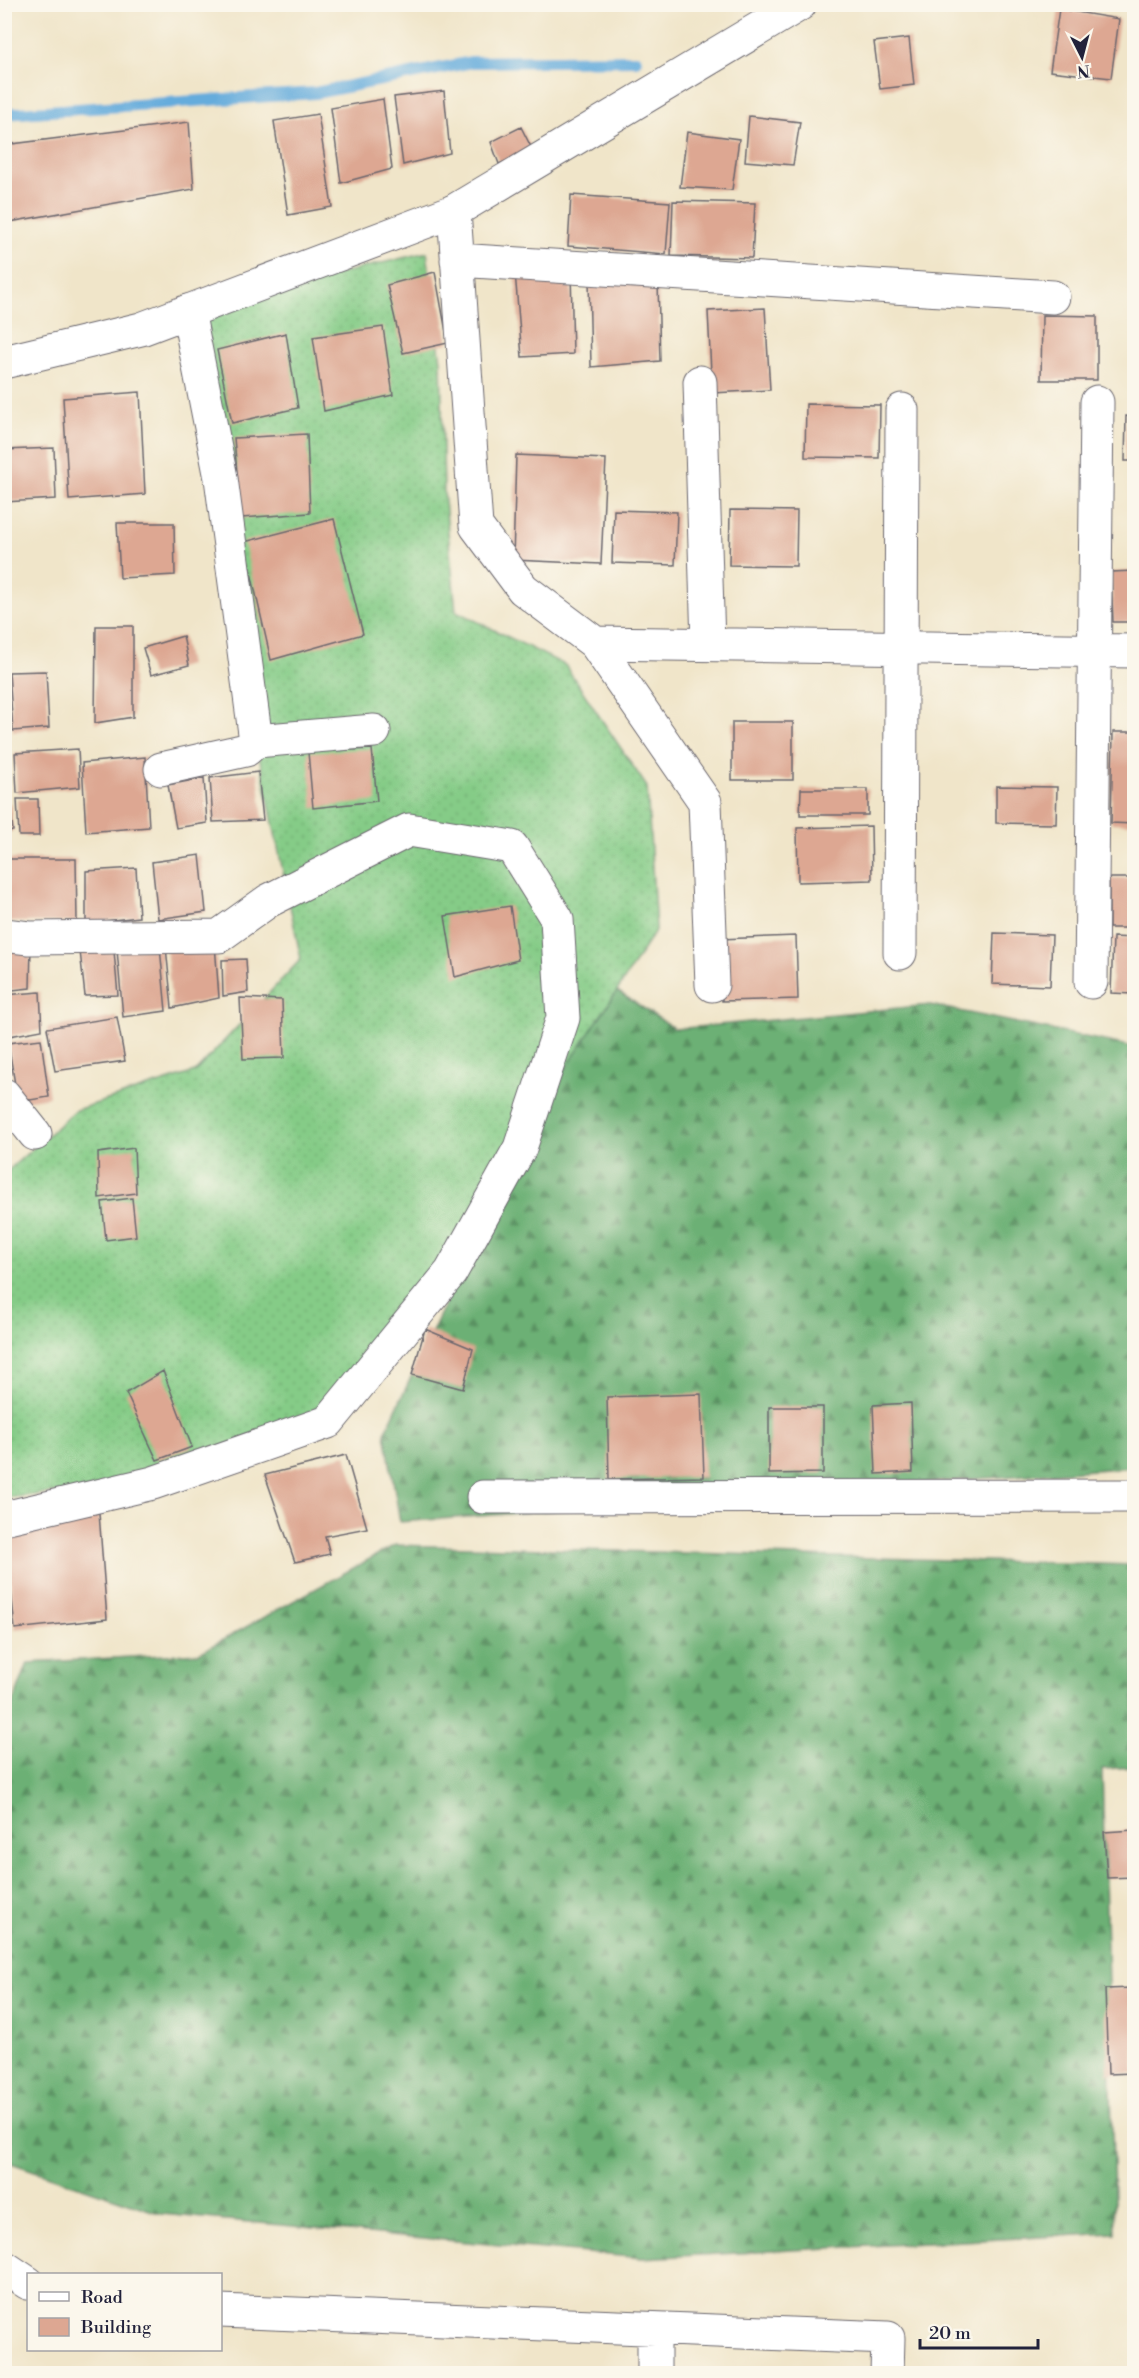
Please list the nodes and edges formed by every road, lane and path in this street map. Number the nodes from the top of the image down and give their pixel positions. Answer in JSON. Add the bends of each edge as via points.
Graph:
{"nodes":[{"id":1,"x":800,"y":4,"type":"edge"},
{"id":2,"x":454,"y":211,"type":"junction"},
{"id":3,"x":457,"y":260,"type":"junction"},
{"id":4,"x":1053,"y":297,"type":"dead end"},
{"id":5,"x":188,"y":311,"type":"junction"},
{"id":6,"x":4,"y":362,"type":"edge"},
{"id":7,"x":700,"y":382,"type":"dead end"},
{"id":8,"x":1097,"y":402,"type":"dead end"},
{"id":9,"x":902,"y":410,"type":"dead end"},
{"id":10,"x":595,"y":643,"type":"junction"},
{"id":11,"x":708,"y":644,"type":"junction"},
{"id":12,"x":901,"y":647,"type":"junction"},
{"id":13,"x":1094,"y":650,"type":"junction"},
{"id":14,"x":1134,"y":651,"type":"edge"},
{"id":15,"x":374,"y":731,"type":"dead end"},
{"id":16,"x":256,"y":741,"type":"junction"},
{"id":17,"x":161,"y":770,"type":"dead end"},
{"id":18,"x":4,"y":935,"type":"edge"},
{"id":19,"x":900,"y":953,"type":"dead end"},
{"id":20,"x":1091,"y":982,"type":"dead end"},
{"id":21,"x":712,"y":985,"type":"dead end"},
{"id":22,"x":4,"y":1095,"type":"edge"},
{"id":23,"x":35,"y":1134,"type":"dead end"},
{"id":24,"x":1134,"y":1496,"type":"edge"},
{"id":25,"x":483,"y":1497,"type":"dead end"},
{"id":26,"x":4,"y":1518,"type":"edge"},
{"id":27,"x":4,"y":2267,"type":"edge"},
{"id":28,"x":27,"y":2282,"type":"edge"},
{"id":29,"x":222,"y":2311,"type":"edge"},
{"id":30,"x":654,"y":2329,"type":"junction"},
{"id":31,"x":654,"y":2373,"type":"edge"},
{"id":32,"x":887,"y":2373,"type":"edge"}],
"edges":[{"from":1,"to":2,"type":"street"},
{"from":2,"to":3,"type":"street"},
{"from":2,"to":5,"type":"street"},
{"from":3,"to":4,"type":"street"},
{"from":3,"to":10,"type":"street","via":[[476,526],[523,589]]},
{"from":5,"to":6,"type":"street","via":[[141,329]]},
{"from":5,"to":16,"type":"street","via":[[221,478]]},
{"from":7,"to":11,"type":"street"},
{"from":8,"to":13,"type":"street"},
{"from":9,"to":12,"type":"street"},
{"from":10,"to":11,"type":"street"},
{"from":10,"to":21,"type":"street","via":[[705,802]]},
{"from":11,"to":12,"type":"street"},
{"from":12,"to":13,"type":"street"},
{"from":12,"to":19,"type":"street"},
{"from":13,"to":14,"type":"street"},
{"from":13,"to":20,"type":"street"},
{"from":15,"to":16,"type":"street"},
{"from":16,"to":17,"type":"street","via":[[246,750]]},
{"from":18,"to":26,"type":"street","via":[[219,936],[268,901],[408,830],[512,847],[557,919],[563,1018],[520,1148],[451,1272],[328,1422],[153,1484]]},
{"from":22,"to":23,"type":"street"},
{"from":24,"to":25,"type":"street"},
{"from":27,"to":28,"type":"street"},
{"from":29,"to":30,"type":"street"},
{"from":30,"to":31,"type":"street"},
{"from":30,"to":32,"type":"street","via":[[888,2338]]}]}
